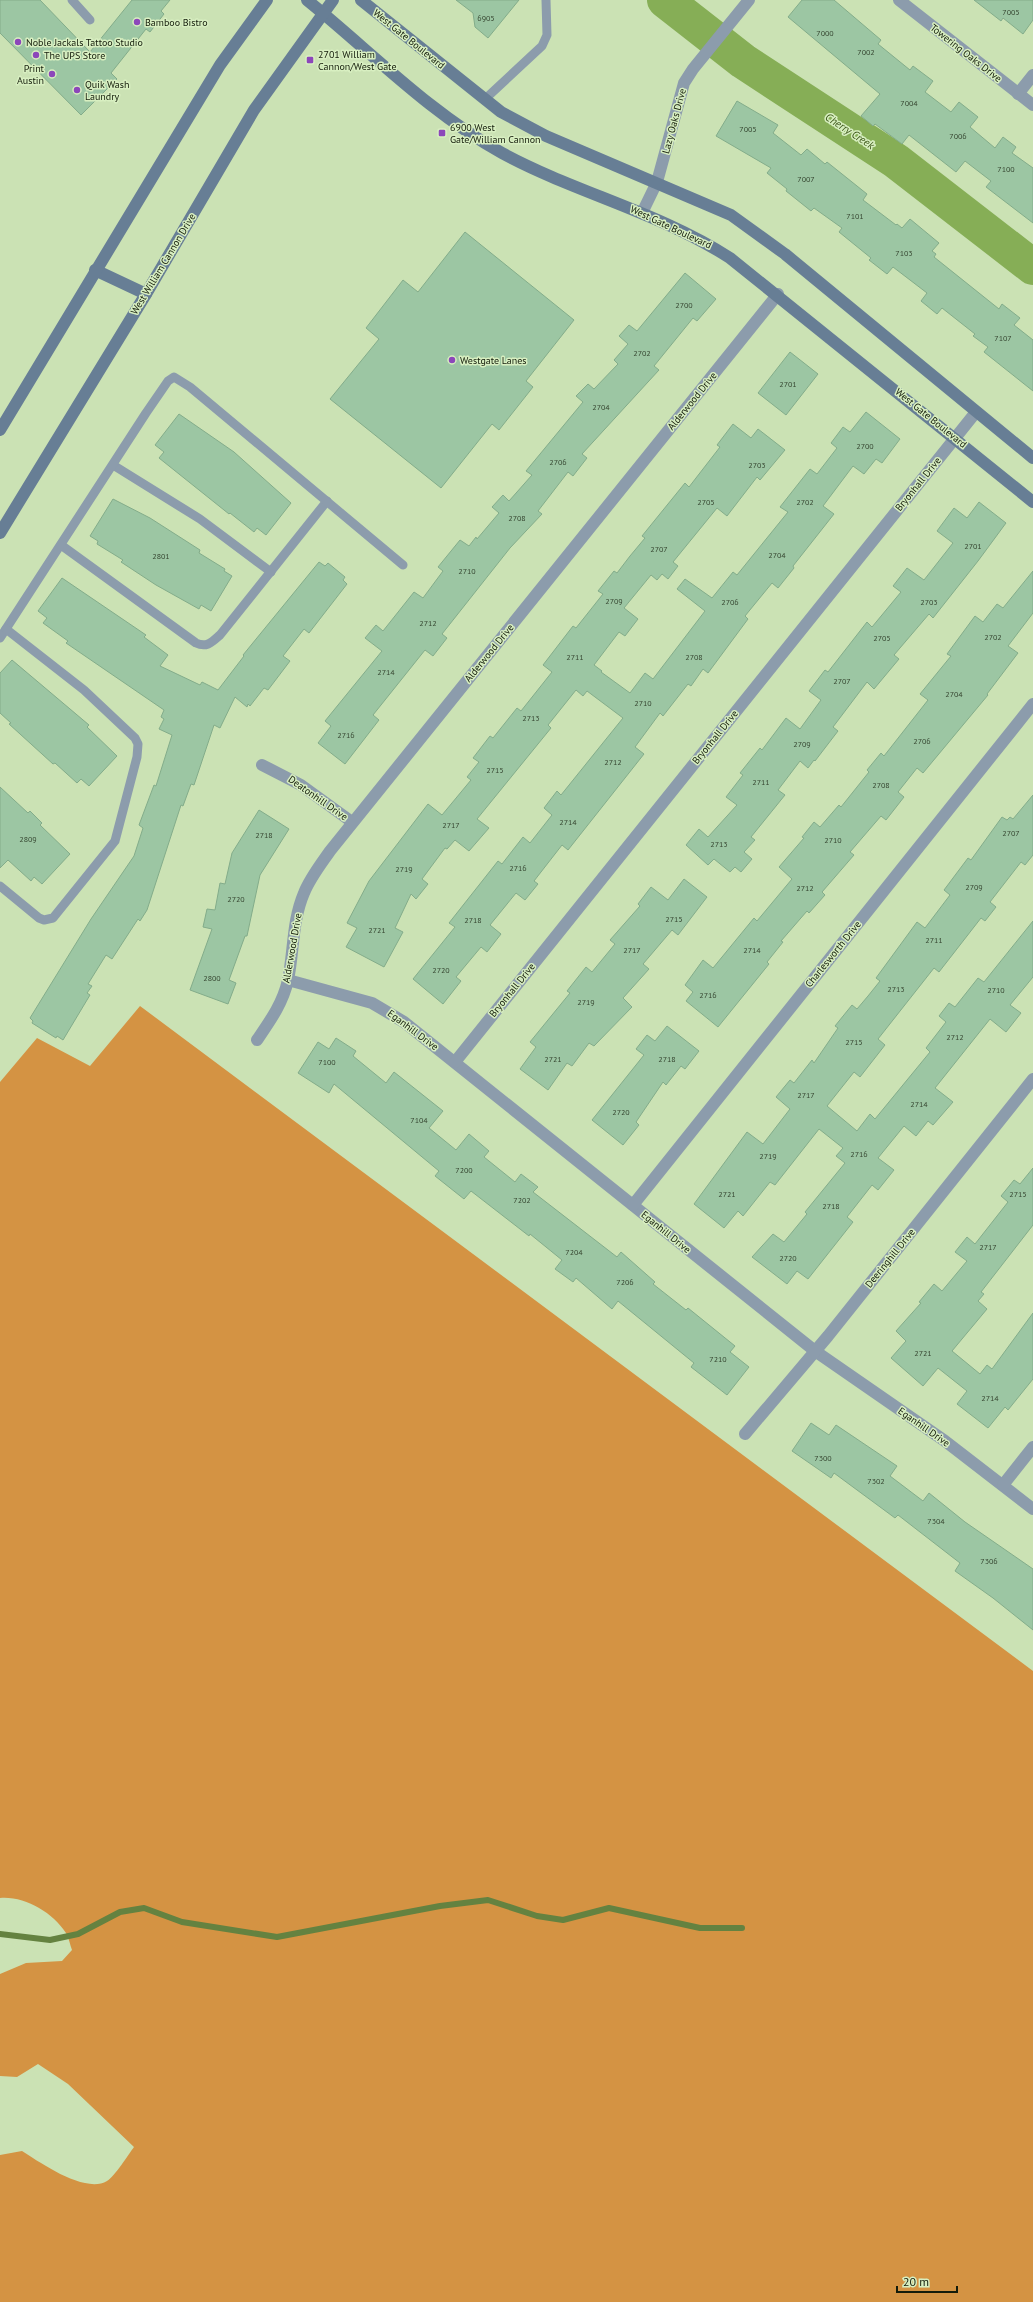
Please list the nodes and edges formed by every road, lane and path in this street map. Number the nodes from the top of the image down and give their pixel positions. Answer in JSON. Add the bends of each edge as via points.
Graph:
{"nodes":[{"id":1,"x":72,"y":0,"type":"edge"},
{"id":2,"x":267,"y":0,"type":"edge"},
{"id":3,"x":307,"y":0,"type":"edge"},
{"id":4,"x":333,"y":0,"type":"edge"},
{"id":5,"x":361,"y":0,"type":"edge"},
{"id":6,"x":546,"y":0,"type":"edge"},
{"id":7,"x":749,"y":0,"type":"edge"},
{"id":8,"x":899,"y":0,"type":"edge"},
{"id":9,"x":324,"y":13,"type":"junction"},
{"id":10,"x":90,"y":20,"type":"dead end"},
{"id":11,"x":1033,"y":75,"type":"edge"},
{"id":12,"x":1018,"y":94,"type":"junction"},
{"id":13,"x":484,"y":100,"type":"junction"},
{"id":14,"x":1033,"y":105,"type":"edge"},
{"id":15,"x":656,"y":182,"type":"junction"},
{"id":16,"x":642,"y":213,"type":"junction"},
{"id":17,"x":95,"y":270,"type":"junction"},
{"id":18,"x":146,"y":294,"type":"junction"},
{"id":19,"x":778,"y":294,"type":"junction"},
{"id":20,"x":976,"y":412,"type":"junction"},
{"id":21,"x":0,"y":430,"type":"edge"},
{"id":22,"x":955,"y":438,"type":"junction"},
{"id":23,"x":1033,"y":458,"type":"edge"},
{"id":24,"x":113,"y":465,"type":"junction"},
{"id":25,"x":327,"y":501,"type":"junction"},
{"id":26,"x":1033,"y":502,"type":"edge"},
{"id":27,"x":0,"y":533,"type":"edge"},
{"id":28,"x":61,"y":545,"type":"junction"},
{"id":29,"x":403,"y":565,"type":"dead end"},
{"id":30,"x":271,"y":572,"type":"junction"},
{"id":31,"x":6,"y":629,"type":"junction"},
{"id":32,"x":0,"y":638,"type":"edge"},
{"id":33,"x":1033,"y":704,"type":"edge"},
{"id":34,"x":262,"y":765,"type":"dead end"},
{"id":35,"x":352,"y":822,"type":"junction"},
{"id":36,"x":0,"y":886,"type":"edge"},
{"id":37,"x":288,"y":980,"type":"junction"},
{"id":38,"x":257,"y":1040,"type":"dead end"},
{"id":39,"x":455,"y":1062,"type":"junction"},
{"id":40,"x":1033,"y":1079,"type":"edge"},
{"id":41,"x":633,"y":1205,"type":"junction"},
{"id":42,"x":815,"y":1351,"type":"junction"},
{"id":43,"x":745,"y":1434,"type":"dead end"},
{"id":44,"x":1033,"y":1447,"type":"edge"},
{"id":45,"x":1003,"y":1486,"type":"junction"},
{"id":46,"x":1033,"y":1509,"type":"edge"}],
"edges":[{"from":1,"to":10,"type":"lane"},
{"from":2,"to":17,"type":"main road","via":[[220,65]]},
{"from":3,"to":9,"type":"main road","name":"West Gate Boulevard"},
{"from":4,"to":9,"type":"main road","name":"West William Cannon Drive"},
{"from":5,"to":13,"type":"main road","name":"West Gate Boulevard"},
{"from":6,"to":13,"type":"lane","via":[[546,35],[542,46]]},
{"from":7,"to":15,"type":"street","name":"Lazy Oaks Drive","via":[[684,83]]},
{"from":8,"to":12,"type":"street","name":"Towering Oaks Drive"},
{"from":9,"to":16,"type":"main road","name":"West Gate Boulevard","via":[[434,107],[501,152],[543,173]]},
{"from":9,"to":18,"type":"main road","name":"West William Cannon Drive","via":[[254,110]]},
{"from":11,"to":12,"type":"street"},
{"from":12,"to":14,"type":"street","name":"Towering Oaks Drive"},
{"from":13,"to":15,"type":"main road","name":"West Gate Boulevard","via":[[546,136]]},
{"from":15,"to":16,"type":"street","name":"Lazy Oaks Drive"},
{"from":15,"to":20,"type":"main road","name":"West Gate Boulevard","via":[[731,215],[785,254]]},
{"from":16,"to":19,"type":"main road","name":"West Gate Boulevard","via":[[706,242]]},
{"from":17,"to":18,"type":"main road"},
{"from":17,"to":21,"type":"main road"},
{"from":18,"to":27,"type":"main road","name":"West William Cannon Drive"},
{"from":19,"to":22,"type":"main road","name":"West Gate Boulevard"},
{"from":19,"to":35,"type":"street","name":"Alderwood Drive"},
{"from":20,"to":22,"type":"street","name":"Bryonhall Drive"},
{"from":20,"to":23,"type":"main road","name":"West Gate Boulevard"},
{"from":22,"to":26,"type":"main road","name":"West Gate Boulevard"},
{"from":22,"to":39,"type":"street","name":"Bryonhall Drive"},
{"from":24,"to":25,"type":"lane","via":[[168,382],[174,377],[190,387]]},
{"from":24,"to":28,"type":"lane"},
{"from":24,"to":30,"type":"lane","via":[[200,519]]},
{"from":25,"to":29,"type":"lane"},
{"from":25,"to":30,"type":"lane"},
{"from":28,"to":30,"type":"lane","via":[[202,646],[209,645],[220,635]]},
{"from":28,"to":31,"type":"lane"},
{"from":31,"to":32,"type":"lane"},
{"from":31,"to":36,"type":"lane","via":[[84,690],[135,738],[138,744],[137,757],[115,841],[53,918],[39,918]]},
{"from":33,"to":41,"type":"street","name":"Charlesworth Drive"},
{"from":34,"to":35,"type":"street","name":"Deatonhill Drive","via":[[301,785]]},
{"from":35,"to":37,"type":"street","name":"Alderwood Drive","via":[[304,892],[293,936]]},
{"from":37,"to":38,"type":"street","name":"Alderwood Drive","via":[[273,1017]]},
{"from":37,"to":39,"type":"street","name":"Eganhill Drive","via":[[352,996],[388,1011]]},
{"from":39,"to":41,"type":"street","name":"Eganhill Drive"},
{"from":40,"to":42,"type":"street","name":"Deeringhill Drive"},
{"from":41,"to":42,"type":"street","name":"Eganhill Drive"},
{"from":42,"to":43,"type":"street","name":"Deeringhill Drive"},
{"from":42,"to":45,"type":"street","name":"Eganhill Drive","via":[[945,1441]]},
{"from":44,"to":45,"type":"street"},
{"from":45,"to":46,"type":"street","name":"Eganhill Drive"}]}
